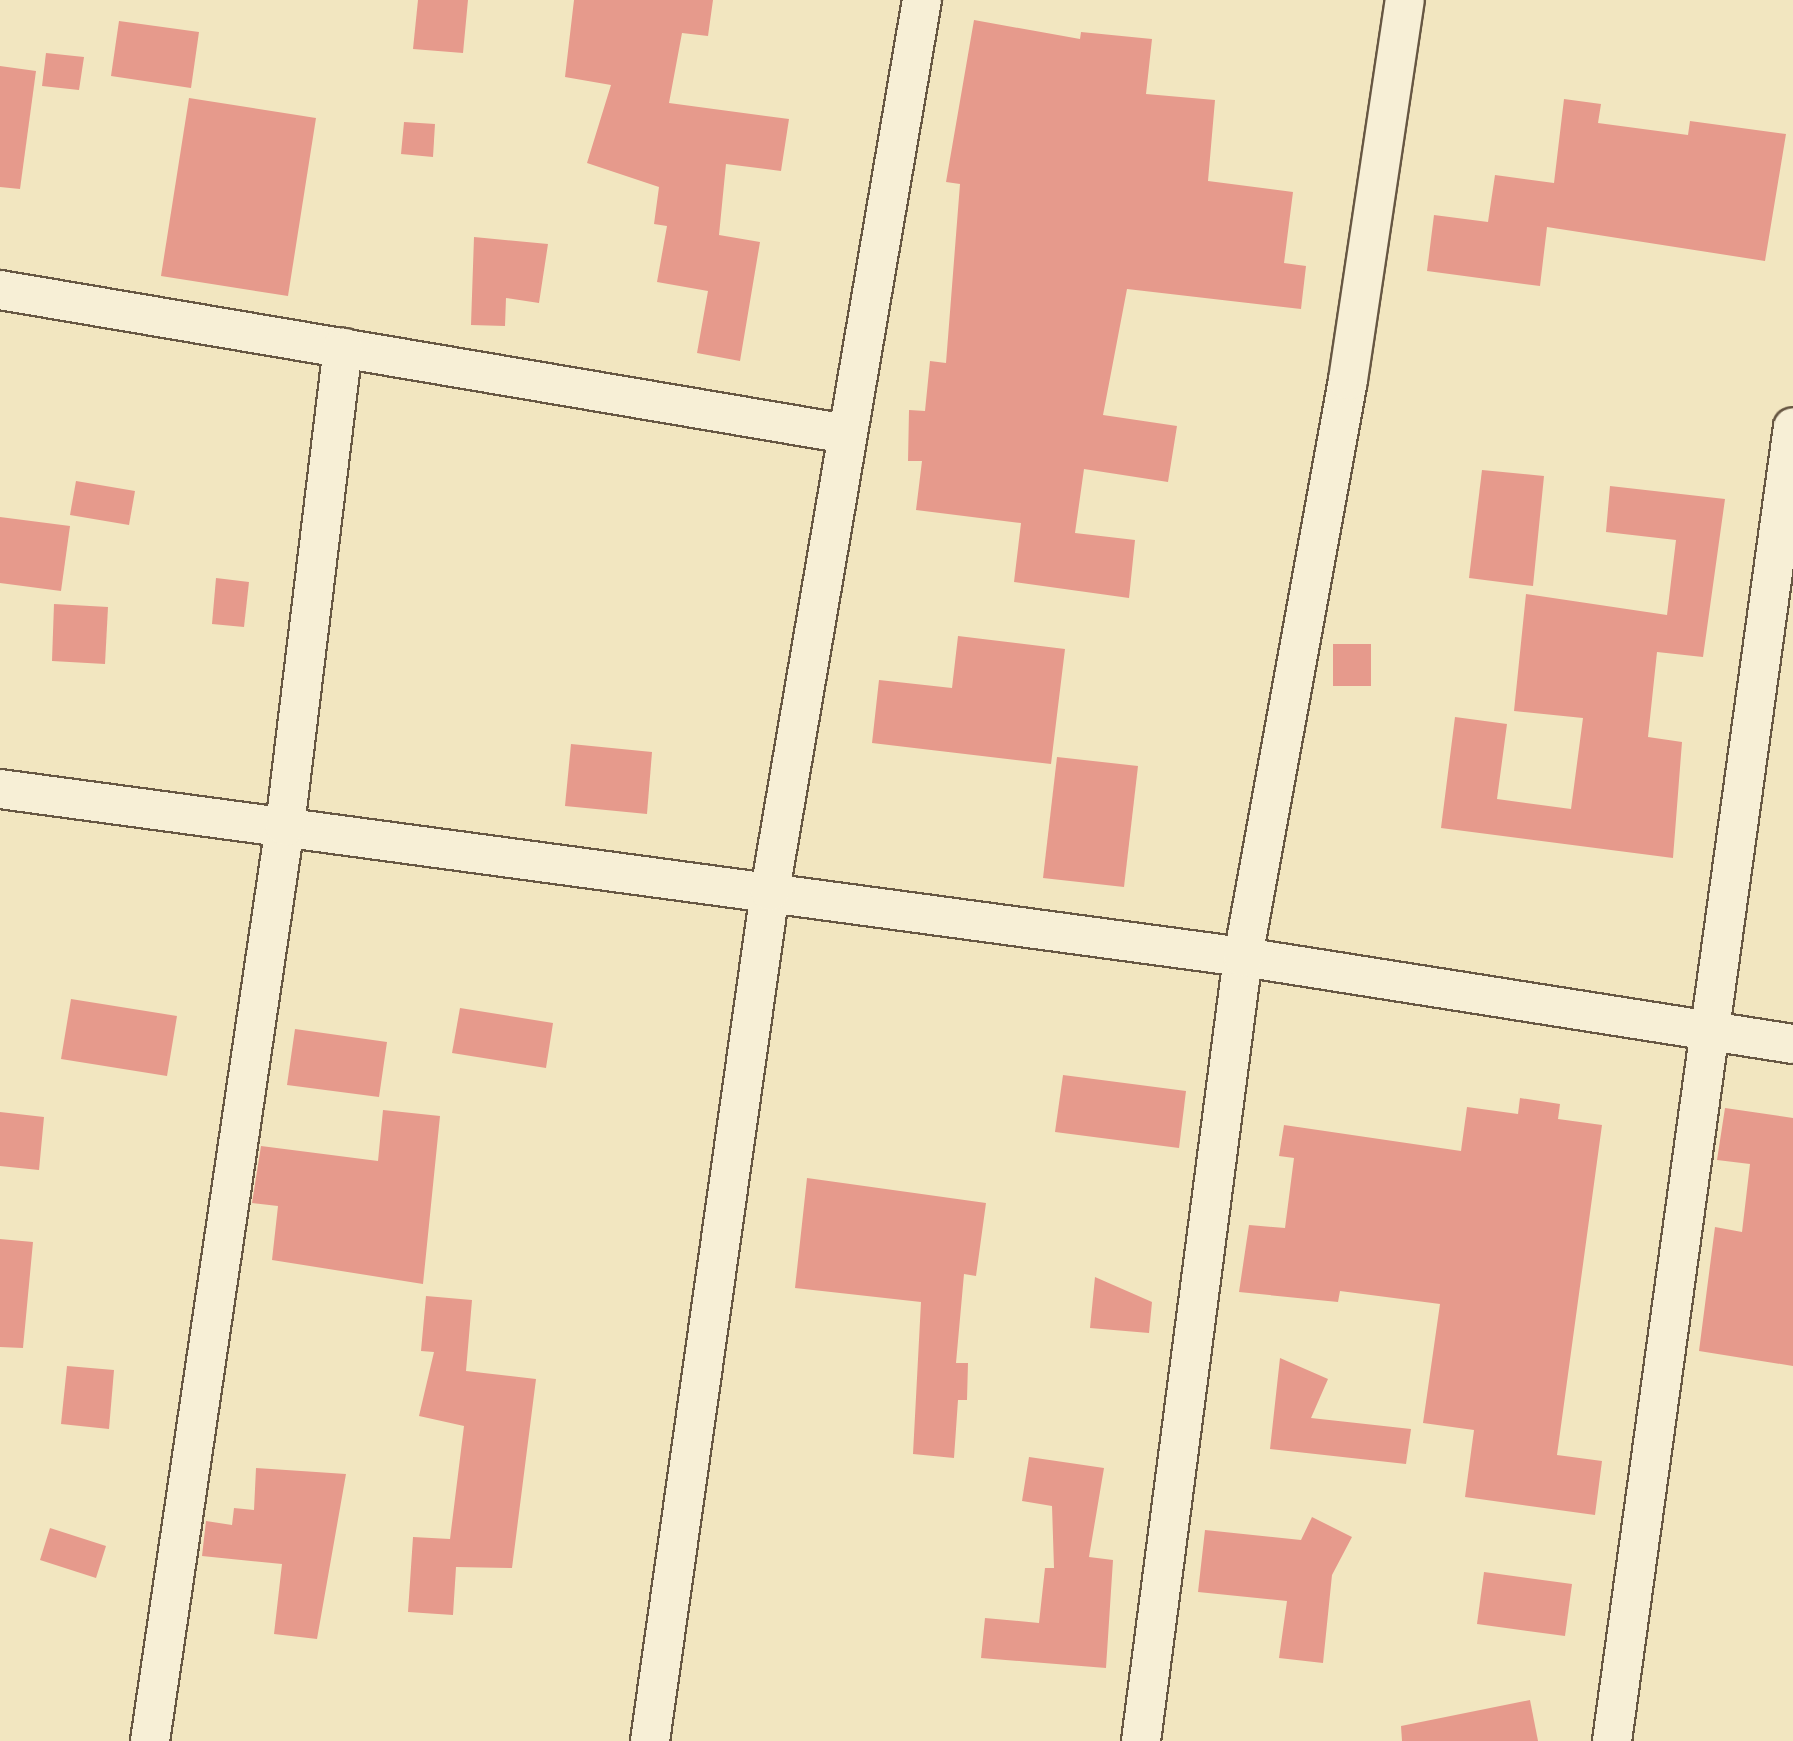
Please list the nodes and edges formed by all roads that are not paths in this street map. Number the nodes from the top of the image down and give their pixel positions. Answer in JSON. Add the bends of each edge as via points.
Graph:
{"nodes":[{"id":1,"x":922,"y":0,"type":"edge"},
{"id":2,"x":1405,"y":0,"type":"edge"},
{"id":3,"x":0,"y":290,"type":"edge"},
{"id":4,"x":344,"y":348,"type":"junction"},
{"id":5,"x":1793,"y":426,"type":"edge"},
{"id":6,"x":846,"y":434,"type":"junction"},
{"id":7,"x":0,"y":789,"type":"edge"},
{"id":8,"x":285,"y":826,"type":"junction"},
{"id":9,"x":770,"y":890,"type":"junction"},
{"id":10,"x":1243,"y":958,"type":"junction"},
{"id":11,"x":1703,"y":1030,"type":"junction"},
{"id":12,"x":1793,"y":1044,"type":"edge"},
{"id":13,"x":150,"y":1741,"type":"edge"},
{"id":14,"x":650,"y":1741,"type":"edge"},
{"id":15,"x":1140,"y":1741,"type":"edge"},
{"id":16,"x":1612,"y":1741,"type":"edge"}],
"edges":[{"from":1,"to":6,"type":"street"},
{"from":2,"to":10,"type":"street","via":[[1348,380]]},
{"from":3,"to":4,"type":"street"},
{"from":4,"to":6,"type":"street"},
{"from":4,"to":8,"type":"street"},
{"from":5,"to":11,"type":"street"},
{"from":6,"to":9,"type":"street"},
{"from":7,"to":8,"type":"street"},
{"from":8,"to":9,"type":"street"},
{"from":8,"to":13,"type":"street"},
{"from":9,"to":10,"type":"street"},
{"from":9,"to":14,"type":"street"},
{"from":10,"to":11,"type":"street"},
{"from":10,"to":15,"type":"street"},
{"from":11,"to":12,"type":"street"},
{"from":11,"to":16,"type":"street"}]}
